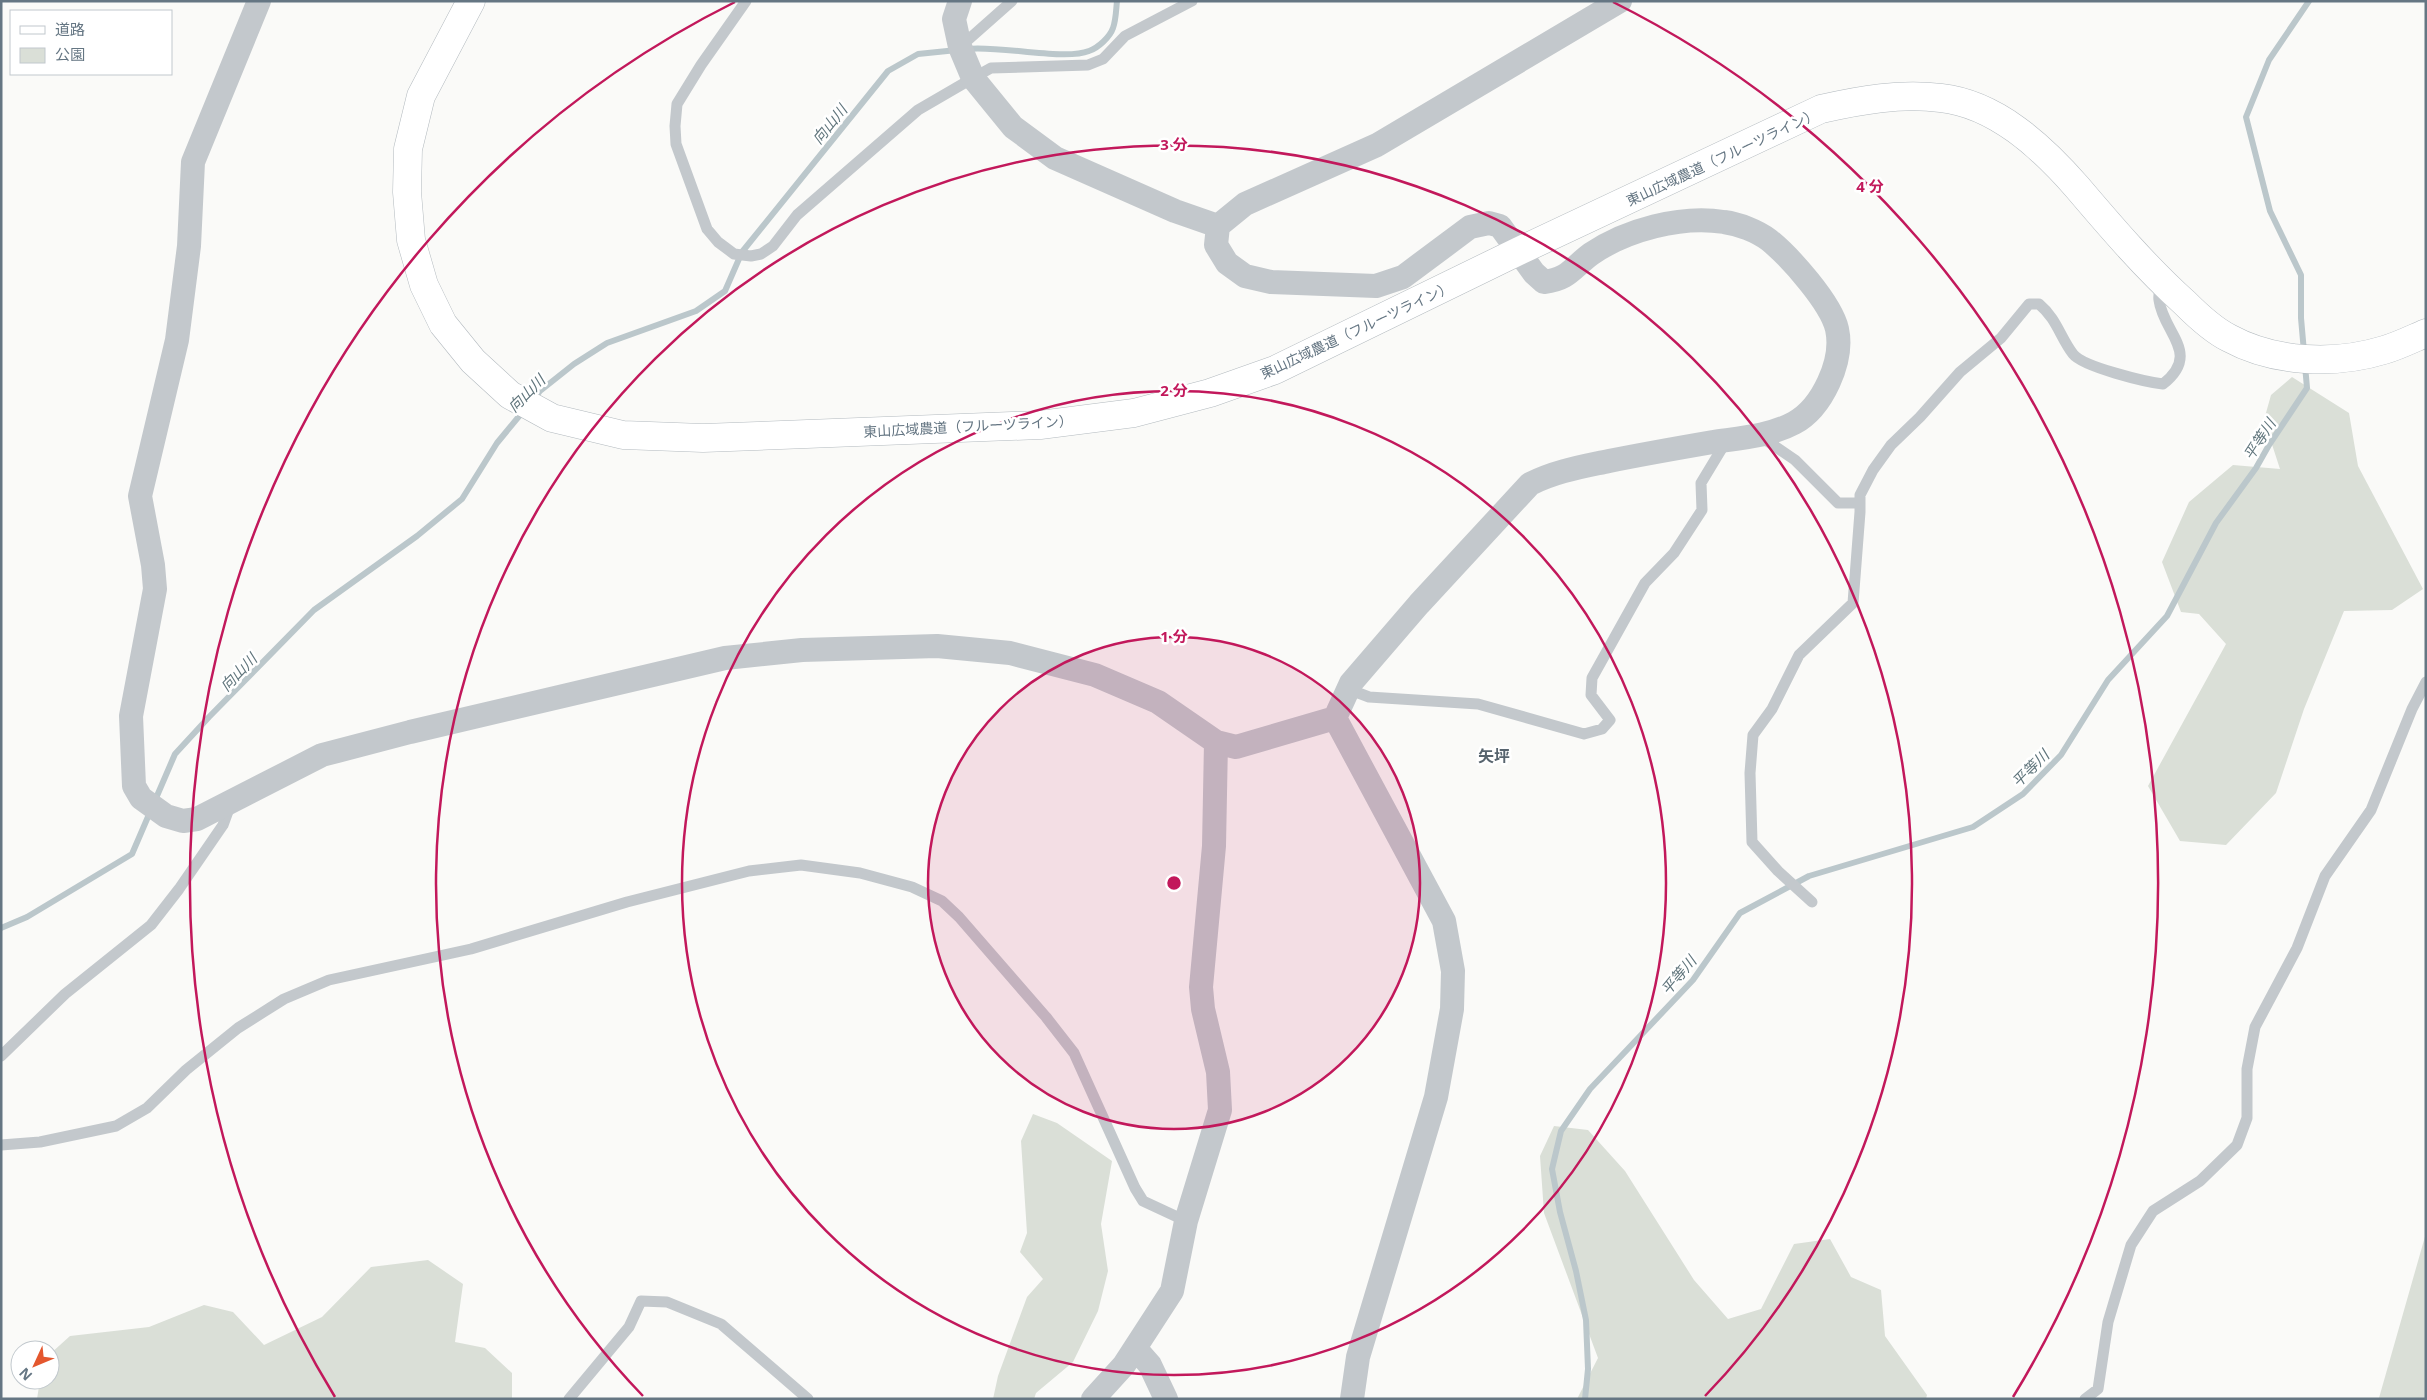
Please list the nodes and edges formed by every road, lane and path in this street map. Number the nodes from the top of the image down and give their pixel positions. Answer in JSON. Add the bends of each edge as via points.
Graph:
{"nodes":[{"id":1,"x":259,"y":1,"type":"edge"},
{"id":2,"x":471,"y":1,"type":"edge"},
{"id":3,"x":746,"y":1,"type":"edge"},
{"id":4,"x":960,"y":1,"type":"edge"},
{"id":5,"x":1192,"y":1,"type":"edge"},
{"id":6,"x":1620,"y":1,"type":"edge"},
{"id":7,"x":1010,"y":2,"type":"edge"},
{"id":8,"x":960,"y":47,"type":"junction"},
{"id":9,"x":973,"y":78,"type":"junction"},
{"id":10,"x":1218,"y":226,"type":"junction"},
{"id":11,"x":1520,"y":251,"type":"junction"},
{"id":12,"x":2162,"y":282,"type":"junction"},
{"id":13,"x":2426,"y":333,"type":"edge"},
{"id":14,"x":1759,"y":436,"type":"junction"},
{"id":15,"x":1727,"y":440,"type":"junction"},
{"id":16,"x":1860,"y":503,"type":"junction"},
{"id":17,"x":2426,"y":682,"type":"edge"},
{"id":18,"x":1348,"y":689,"type":"junction"},
{"id":19,"x":1336,"y":718,"type":"junction"},
{"id":20,"x":1216,"y":742,"type":"junction"},
{"id":21,"x":232,"y":803,"type":"junction"},
{"id":22,"x":1808,"y":898,"type":"dead end"},
{"id":23,"x":1,"y":1056,"type":"edge"},
{"id":24,"x":1,"y":1145,"type":"edge"},
{"id":25,"x":1186,"y":1221,"type":"junction"},
{"id":26,"x":1135,"y":1348,"type":"junction"},
{"id":27,"x":2101,"y":1394,"type":"edge"},
{"id":28,"x":569,"y":1399,"type":"edge"},
{"id":29,"x":808,"y":1399,"type":"edge"},
{"id":30,"x":1093,"y":1399,"type":"edge"},
{"id":31,"x":1166,"y":1399,"type":"edge"},
{"id":32,"x":1352,"y":1399,"type":"edge"},
{"id":33,"x":2085,"y":1399,"type":"edge"}],
"edges":[{"from":1,"to":21,"type":"street","via":[[193,162],[189,246],[177,340],[140,496],[155,589],[131,716],[134,786],[141,798],[164,814],[183,821],[197,819]]},
{"from":2,"to":11,"type":"street","name":"東山広域農道（フルーツライン）","via":[[421,96],[408,149],[411,240],[424,285],[443,324],[473,360],[510,395],[552,418],[623,435],[703,438],[1040,425],[1134,414],[1210,393],[1275,370]]},
{"from":3,"to":9,"type":"lane","via":[[677,104],[675,126],[676,144],[707,229],[734,254],[761,254],[773,246],[797,214],[918,110]]},
{"from":4,"to":8,"type":"street","via":[[954,19]]},
{"from":5,"to":9,"type":"lane","via":[[1125,36],[1103,59],[1088,65],[990,68]]},
{"from":6,"to":10,"type":"street","via":[[1377,145],[1245,204]]},
{"from":7,"to":8,"type":"lane"},
{"from":8,"to":9,"type":"street"},
{"from":9,"to":10,"type":"street","via":[[1013,127],[1055,158]]},
{"from":10,"to":11,"type":"street","via":[[1216,245],[1227,264],[1245,276],[1272,282],[1376,286],[1404,277],[1470,227],[1489,222],[1500,226]]},
{"from":11,"to":12,"type":"street","name":"東山広域農道（フルーツライン）","via":[[1822,109],[1904,96],[1942,98],[1977,108],[2014,127],[2050,156]]},
{"from":11,"to":14,"type":"street","via":[[1544,282],[1560,280],[1617,238],[1643,229],[1692,221],[1724,222],[1748,228],[1769,240],[1826,304],[1837,329],[1837,357],[1817,404],[1794,423]]},
{"from":12,"to":13,"type":"street","name":"東山広域農道（フルーツライン）","via":[[2229,338],[2274,355],[2319,360],[2350,357],[2384,350]]},
{"from":12,"to":16,"type":"lane","via":[[2158,298],[2180,347],[2181,360],[2174,375],[2163,384],[2144,382],[2074,356],[2051,313],[2039,304],[2029,304],[2002,338],[1960,372],[1891,445],[1860,495]]},
{"from":14,"to":15,"type":"street"},
{"from":14,"to":16,"type":"lane","via":[[1795,460],[1838,503]]},
{"from":15,"to":18,"type":"street","via":[[1552,472],[1530,484],[1420,604]]},
{"from":15,"to":18,"type":"lane","via":[[1701,483],[1702,510],[1674,553],[1645,583],[1592,678],[1591,695],[1610,720],[1602,729],[1584,734],[1478,704],[1369,697]]},
{"from":16,"to":22,"type":"lane","via":[[1853,603],[1799,655],[1772,709],[1753,735],[1750,773],[1752,842]]},
{"from":17,"to":27,"type":"lane","via":[[2371,810],[2325,876],[2297,948],[2255,1027],[2247,1069],[2247,1118],[2237,1145],[2200,1181],[2153,1210],[2131,1246],[2108,1322]]},
{"from":18,"to":19,"type":"street"},
{"from":19,"to":20,"type":"street","via":[[1236,747]]},
{"from":19,"to":32,"type":"street","via":[[1444,921],[1452,971],[1452,1009],[1436,1097],[1358,1357]]},
{"from":20,"to":21,"type":"street","via":[[1158,702],[1095,674],[1010,654],[937,646],[802,650],[725,658],[322,755]]},
{"from":20,"to":25,"type":"street","via":[[1214,846],[1201,987],[1218,1072],[1220,1110]]},
{"from":21,"to":23,"type":"lane","via":[[223,825],[151,925],[65,994]]},
{"from":24,"to":25,"type":"lane","via":[[40,1142],[116,1126],[147,1108],[186,1070],[238,1028],[284,999],[329,980],[472,949],[627,902],[749,871],[801,865],[860,873],[912,887],[948,906],[1074,1053],[1143,1201]]},
{"from":25,"to":26,"type":"street","via":[[1172,1291]]},
{"from":26,"to":30,"type":"street"},
{"from":26,"to":31,"type":"street","via":[[1150,1365]]},
{"from":27,"to":33,"type":"lane"},
{"from":28,"to":29,"type":"lane","via":[[629,1328],[640,1301],[667,1302],[721,1324]]}]}
